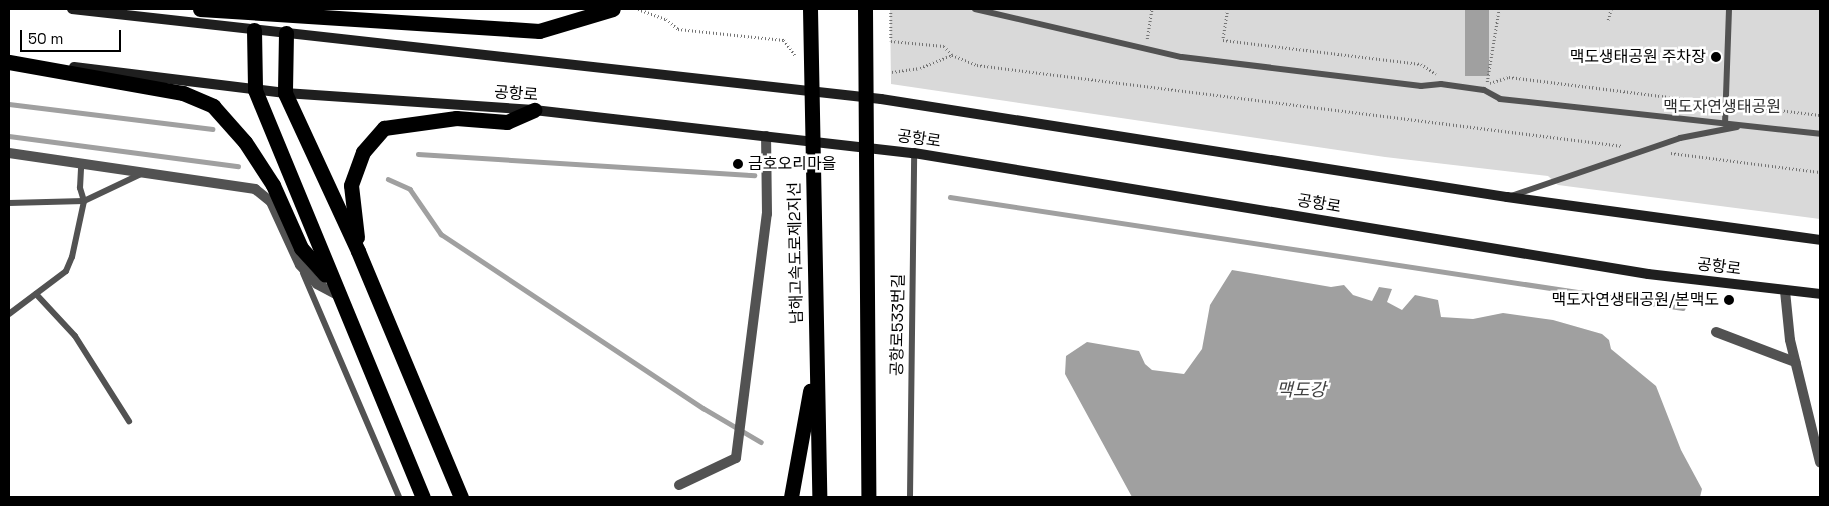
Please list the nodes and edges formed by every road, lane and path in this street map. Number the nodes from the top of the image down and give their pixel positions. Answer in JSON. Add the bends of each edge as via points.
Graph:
{"nodes":[{"id":1,"x":72,"y":9,"type":"edge"},
{"id":2,"x":200,"y":9,"type":"edge"},
{"id":3,"x":613,"y":9,"type":"edge"},
{"id":4,"x":638,"y":9,"type":"edge"},
{"id":5,"x":810,"y":9,"type":"edge"},
{"id":6,"x":865,"y":9,"type":"edge"},
{"id":7,"x":891,"y":9,"type":"edge"},
{"id":8,"x":975,"y":9,"type":"edge"},
{"id":9,"x":1152,"y":9,"type":"edge"},
{"id":10,"x":1228,"y":9,"type":"edge"},
{"id":11,"x":1500,"y":9,"type":"edge"},
{"id":12,"x":1611,"y":9,"type":"edge"},
{"id":13,"x":1729,"y":9,"type":"edge"},
{"id":14,"x":1608,"y":20,"type":"dead end"},
{"id":15,"x":254,"y":30,"type":"junction"},
{"id":16,"x":286,"y":33,"type":"junction"},
{"id":17,"x":1146,"y":48,"type":"junction"},
{"id":18,"x":795,"y":55,"type":"dead end"},
{"id":19,"x":952,"y":55,"type":"junction"},
{"id":20,"x":9,"y":58,"type":"edge"},
{"id":21,"x":9,"y":62,"type":"edge"},
{"id":22,"x":892,"y":72,"type":"dead end"},
{"id":23,"x":1440,"y":76,"type":"dead end"},
{"id":24,"x":1477,"y":82,"type":"dead end"},
{"id":25,"x":1486,"y":84,"type":"junction"},
{"id":26,"x":255,"y":90,"type":"junction"},
{"id":27,"x":286,"y":93,"type":"junction"},
{"id":28,"x":1723,"y":103,"type":"dead end"},
{"id":29,"x":1733,"y":104,"type":"dead end"},
{"id":30,"x":534,"y":110,"type":"junction"},
{"id":31,"x":1820,"y":115,"type":"edge"},
{"id":32,"x":1725,"y":124,"type":"junction"},
{"id":33,"x":1741,"y":126,"type":"junction"},
{"id":34,"x":1820,"y":134,"type":"edge"},
{"id":35,"x":766,"y":136,"type":"junction"},
{"id":36,"x":1647,"y":150,"type":"junction"},
{"id":37,"x":9,"y":153,"type":"edge"},
{"id":38,"x":914,"y":153,"type":"junction"},
{"id":39,"x":81,"y":166,"type":"junction"},
{"id":40,"x":1820,"y":172,"type":"edge"},
{"id":41,"x":141,"y":174,"type":"junction"},
{"id":42,"x":1507,"y":198,"type":"junction"},
{"id":43,"x":84,"y":200,"type":"junction"},
{"id":44,"x":9,"y":203,"type":"edge"},
{"id":45,"x":1820,"y":240,"type":"edge"},
{"id":46,"x":358,"y":251,"type":"junction"},
{"id":47,"x":300,"y":264,"type":"junction"},
{"id":48,"x":336,"y":290,"type":"junction"},
{"id":49,"x":1786,"y":291,"type":"junction"},
{"id":50,"x":36,"y":294,"type":"junction"},
{"id":51,"x":1820,"y":294,"type":"edge"},
{"id":52,"x":9,"y":314,"type":"edge"},
{"id":53,"x":1716,"y":332,"type":"dead end"},
{"id":54,"x":816,"y":358,"type":"junction"},
{"id":55,"x":1795,"y":362,"type":"junction"},
{"id":56,"x":129,"y":420,"type":"dead end"},
{"id":57,"x":1820,"y":462,"type":"edge"},
{"id":58,"x":679,"y":485,"type":"dead end"},
{"id":59,"x":399,"y":497,"type":"edge"},
{"id":60,"x":423,"y":497,"type":"edge"},
{"id":61,"x":461,"y":497,"type":"edge"},
{"id":62,"x":791,"y":497,"type":"edge"},
{"id":63,"x":819,"y":497,"type":"edge"},
{"id":64,"x":868,"y":497,"type":"edge"},
{"id":65,"x":910,"y":497,"type":"edge"}],
"edges":[{"from":1,"to":15,"type":"main road","name":"공항로"},
{"from":2,"to":3,"type":"highway","via":[[539,31]]},
{"from":4,"to":18,"type":"path","via":[[666,19],[678,29],[784,40]]},
{"from":5,"to":54,"type":"highway","name":"남해고속도로제2지선"},
{"from":6,"to":64,"type":"highway"},
{"from":7,"to":19,"type":"path","via":[[891,41],[944,46]]},
{"from":8,"to":17,"type":"lane"},
{"from":9,"to":17,"type":"path"},
{"from":10,"to":23,"type":"path","via":[[1223,40],[1421,64]]},
{"from":11,"to":25,"type":"path"},
{"from":12,"to":14,"type":"path"},
{"from":13,"to":32,"type":"lane"},
{"from":15,"to":16,"type":"main road","name":"공항로"},
{"from":15,"to":26,"type":"highway"},
{"from":16,"to":27,"type":"highway"},
{"from":16,"to":42,"type":"main road","name":"공항로","via":[[881,98]]},
{"from":17,"to":32,"type":"lane","via":[[1182,57],[1421,86],[1442,84],[1476,88],[1500,98]]},
{"from":19,"to":22,"type":"path","via":[[920,68]]},
{"from":19,"to":36,"type":"path","via":[[977,66]]},
{"from":20,"to":26,"type":"main road","name":"공항로"},
{"from":21,"to":48,"type":"highway","via":[[183,93],[213,106],[245,142],[273,185],[301,248]]},
{"from":24,"to":25,"type":"path"},
{"from":25,"to":28,"type":"path","via":[[1509,77]]},
{"from":26,"to":27,"type":"main road","name":"공항로"},
{"from":26,"to":48,"type":"highway"},
{"from":27,"to":30,"type":"main road","name":"공항로"},
{"from":27,"to":46,"type":"highway"},
{"from":29,"to":31,"type":"path"},
{"from":30,"to":35,"type":"main road","name":"공항로"},
{"from":30,"to":46,"type":"highway","via":[[507,122],[456,118],[384,128],[363,152],[351,185]]},
{"from":32,"to":33,"type":"lane"},
{"from":33,"to":34,"type":"lane"},
{"from":33,"to":36,"type":"lane","via":[[1680,138]]},
{"from":35,"to":38,"type":"main road","name":"공항로"},
{"from":35,"to":58,"type":"street","via":[[767,214],[736,458]]},
{"from":36,"to":40,"type":"path"},
{"from":36,"to":42,"type":"lane"},
{"from":37,"to":39,"type":"street"},
{"from":38,"to":49,"type":"main road","name":"공항로","via":[[1648,274]]},
{"from":38,"to":65,"type":"lane","name":"공항로533번길"},
{"from":39,"to":41,"type":"street"},
{"from":39,"to":43,"type":"lane","via":[[80,188]]},
{"from":41,"to":43,"type":"lane"},
{"from":41,"to":47,"type":"street","via":[[255,189],[271,202]]},
{"from":42,"to":45,"type":"main road","name":"공항로"},
{"from":43,"to":44,"type":"lane"},
{"from":43,"to":50,"type":"lane","via":[[66,271]]},
{"from":46,"to":61,"type":"highway"},
{"from":47,"to":48,"type":"street","via":[[317,284]]},
{"from":47,"to":59,"type":"lane"},
{"from":48,"to":60,"type":"highway"},
{"from":49,"to":51,"type":"main road","name":"공항로"},
{"from":49,"to":55,"type":"street","via":[[1787,321]]},
{"from":50,"to":52,"type":"lane"},
{"from":50,"to":56,"type":"lane","via":[[75,336]]},
{"from":53,"to":55,"type":"street"},
{"from":54,"to":62,"type":"highway"},
{"from":54,"to":63,"type":"highway","name":"남해고속도로제2지선"},
{"from":55,"to":57,"type":"street"}]}
